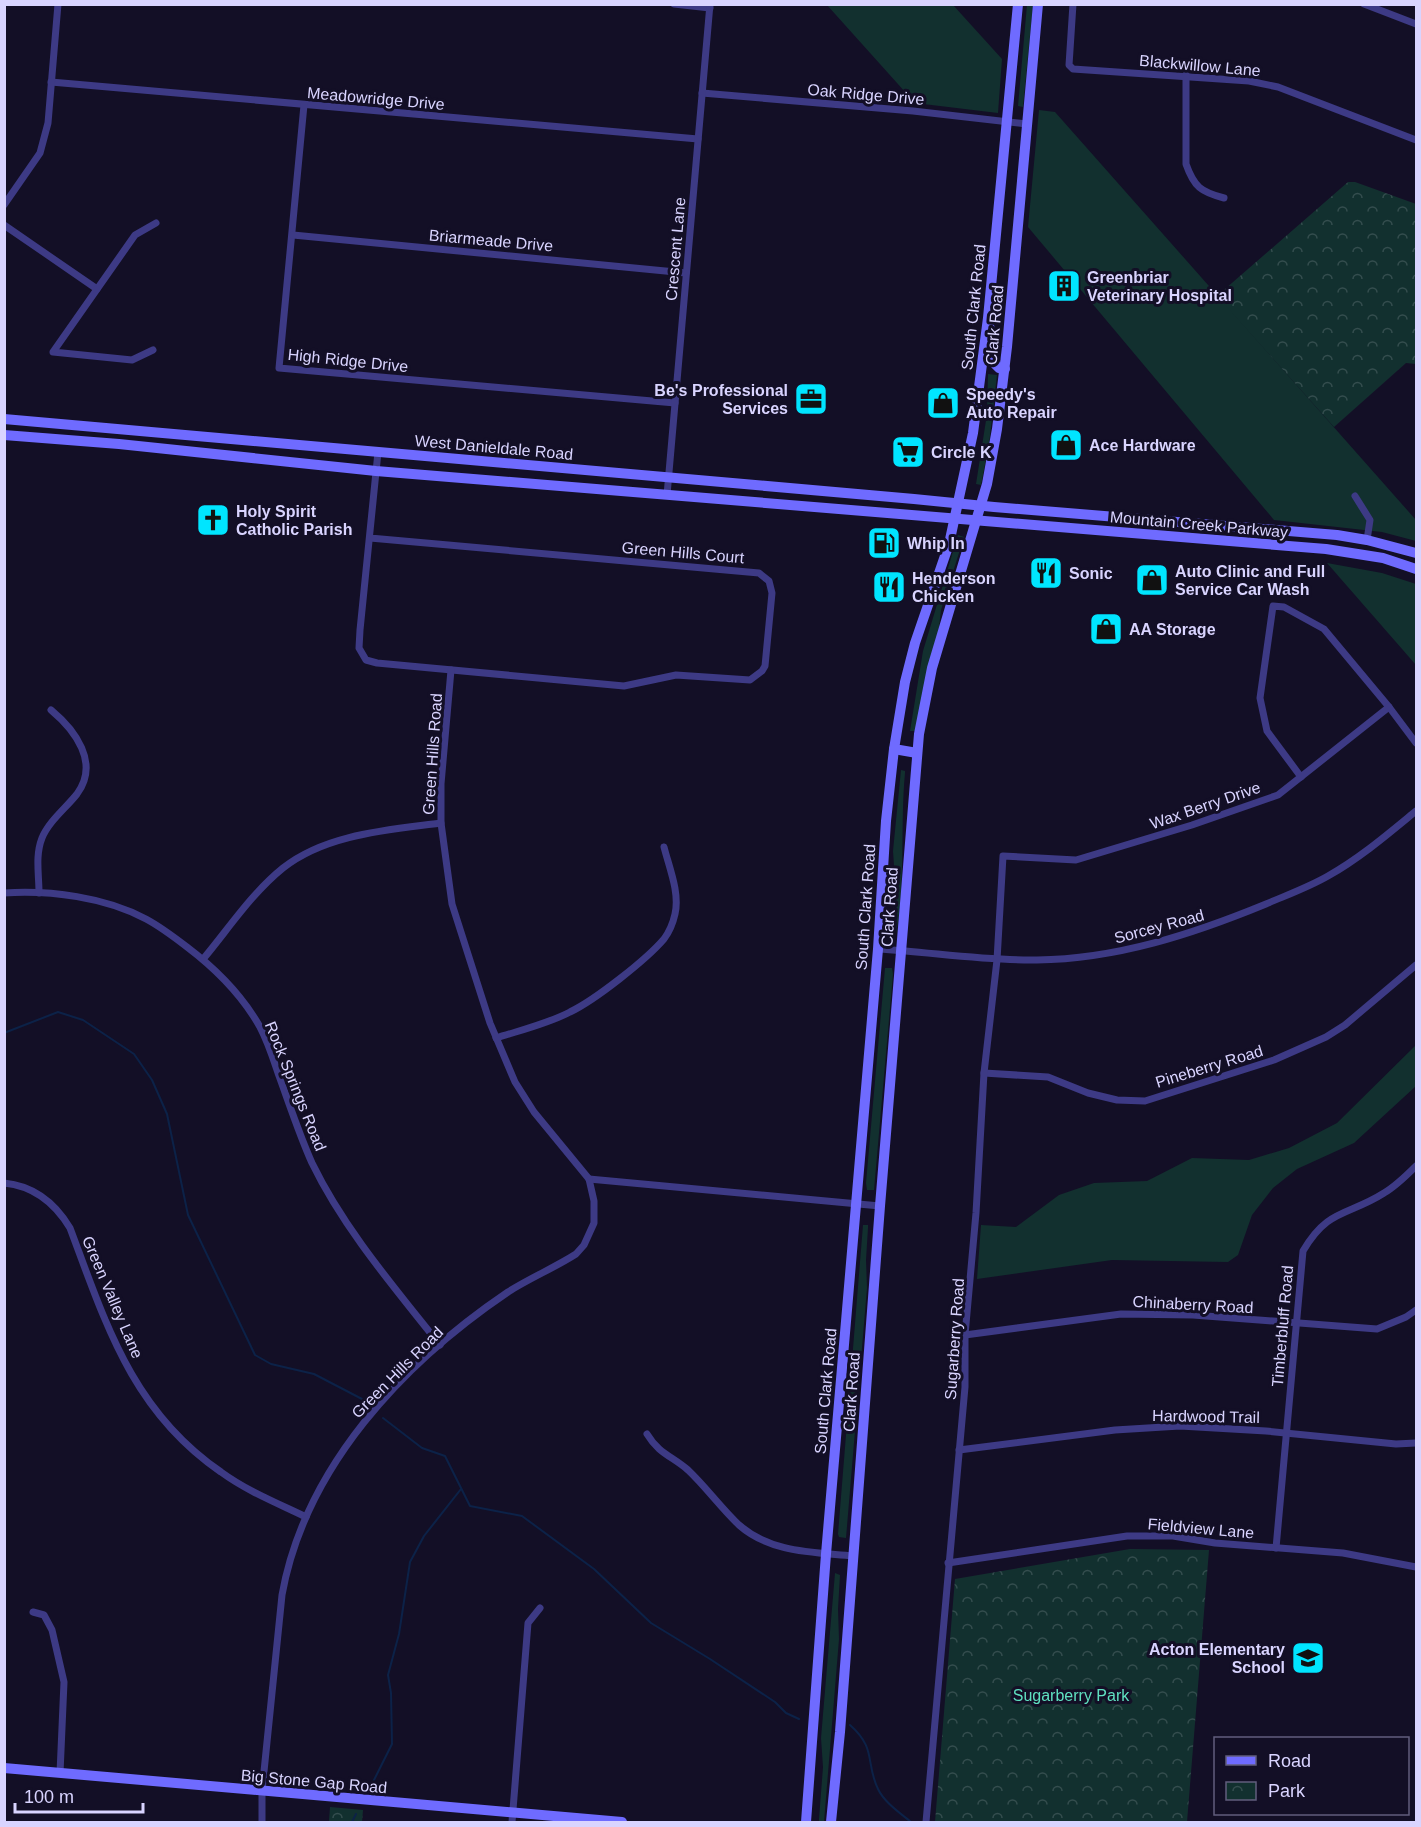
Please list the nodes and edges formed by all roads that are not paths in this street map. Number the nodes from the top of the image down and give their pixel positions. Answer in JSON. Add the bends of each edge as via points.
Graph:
{"nodes":[{"id":1,"x":58,"y":4,"type":"edge"},
{"id":2,"x":674,"y":4,"type":"edge"},
{"id":3,"x":1018,"y":4,"type":"edge"},
{"id":4,"x":1038,"y":4,"type":"edge"},
{"id":5,"x":1073,"y":4,"type":"edge"},
{"id":6,"x":1364,"y":4,"type":"edge"},
{"id":7,"x":710,"y":6,"type":"edge"},
{"id":8,"x":1416,"y":24,"type":"edge"},
{"id":9,"x":1186,"y":75,"type":"junction"},
{"id":10,"x":51,"y":82,"type":"junction"},
{"id":11,"x":702,"y":93,"type":"junction"},
{"id":12,"x":304,"y":105,"type":"junction"},
{"id":13,"x":1007,"y":122,"type":"junction"},
{"id":14,"x":1028,"y":124,"type":"junction"},
{"id":15,"x":698,"y":139,"type":"junction"},
{"id":16,"x":1416,"y":140,"type":"edge"},
{"id":17,"x":1224,"y":198,"type":"dead end"},
{"id":18,"x":4,"y":205,"type":"edge"},
{"id":19,"x":156,"y":223,"type":"dead end"},
{"id":20,"x":4,"y":225,"type":"edge"},
{"id":21,"x":293,"y":235,"type":"junction"},
{"id":22,"x":993,"y":268,"type":"junction"},
{"id":23,"x":1014,"y":270,"type":"junction"},
{"id":24,"x":686,"y":273,"type":"junction"},
{"id":25,"x":97,"y":289,"type":"junction"},
{"id":26,"x":988,"y":318,"type":"junction"},
{"id":27,"x":153,"y":350,"type":"dead end"},
{"id":28,"x":1005,"y":369,"type":"junction"},
{"id":29,"x":675,"y":403,"type":"junction"},
{"id":30,"x":4,"y":419,"type":"edge"},
{"id":31,"x":71,"y":425,"type":"junction"},
{"id":32,"x":4,"y":435,"type":"edge"},
{"id":33,"x":180,"y":435,"type":"junction"},
{"id":34,"x":69,"y":440,"type":"junction"},
{"id":35,"x":283,"y":444,"type":"junction"},
{"id":36,"x":179,"y":450,"type":"junction"},
{"id":37,"x":378,"y":452,"type":"junction"},
{"id":38,"x":281,"y":461,"type":"junction"},
{"id":39,"x":376,"y":471,"type":"junction"},
{"id":40,"x":668,"y":478,"type":"junction"},
{"id":41,"x":729,"y":483,"type":"junction"},
{"id":42,"x":816,"y":490,"type":"junction"},
{"id":43,"x":667,"y":495,"type":"junction"},
{"id":44,"x":1355,"y":496,"type":"dead end"},
{"id":45,"x":728,"y":500,"type":"junction"},
{"id":46,"x":959,"y":504,"type":"junction"},
{"id":47,"x":817,"y":506,"type":"junction"},
{"id":48,"x":981,"y":506,"type":"junction"},
{"id":49,"x":955,"y":519,"type":"junction"},
{"id":50,"x":976,"y":521,"type":"junction"},
{"id":51,"x":1205,"y":524,"type":"junction"},
{"id":52,"x":370,"y":538,"type":"junction"},
{"id":53,"x":1204,"y":539,"type":"junction"},
{"id":54,"x":1367,"y":540,"type":"junction"},
{"id":55,"x":1416,"y":553,"type":"edge"},
{"id":56,"x":1416,"y":569,"type":"edge"},
{"id":57,"x":451,"y":670,"type":"junction"},
{"id":58,"x":1389,"y":706,"type":"junction"},
{"id":59,"x":51,"y":710,"type":"dead end"},
{"id":60,"x":1416,"y":743,"type":"edge"},
{"id":61,"x":894,"y":749,"type":"junction"},
{"id":62,"x":917,"y":753,"type":"junction"},
{"id":63,"x":1300,"y":777,"type":"junction"},
{"id":64,"x":1416,"y":811,"type":"edge"},
{"id":65,"x":441,"y":823,"type":"junction"},
{"id":66,"x":664,"y":847,"type":"dead end"},
{"id":67,"x":1003,"y":856,"type":"joint"},
{"id":68,"x":4,"y":893,"type":"edge"},
{"id":69,"x":39,"y":893,"type":"junction"},
{"id":70,"x":878,"y":949,"type":"junction"},
{"id":71,"x":901,"y":951,"type":"junction"},
{"id":72,"x":204,"y":958,"type":"junction"},
{"id":73,"x":997,"y":960,"type":"junction"},
{"id":74,"x":1416,"y":965,"type":"edge"},
{"id":75,"x":496,"y":1038,"type":"junction"},
{"id":76,"x":984,"y":1073,"type":"junction"},
{"id":77,"x":1416,"y":1166,"type":"edge"},
{"id":78,"x":589,"y":1179,"type":"junction"},
{"id":79,"x":4,"y":1183,"type":"edge"},
{"id":80,"x":856,"y":1204,"type":"junction"},
{"id":81,"x":879,"y":1206,"type":"junction"},
{"id":82,"x":1416,"y":1310,"type":"edge"},
{"id":83,"x":1297,"y":1324,"type":"junction"},
{"id":84,"x":965,"y":1335,"type":"junction"},
{"id":85,"x":440,"y":1345,"type":"junction"},
{"id":86,"x":1286,"y":1433,"type":"junction"},
{"id":87,"x":647,"y":1434,"type":"dead end"},
{"id":88,"x":1416,"y":1443,"type":"edge"},
{"id":89,"x":959,"y":1450,"type":"junction"},
{"id":90,"x":306,"y":1517,"type":"junction"},
{"id":91,"x":1276,"y":1548,"type":"junction"},
{"id":92,"x":826,"y":1554,"type":"junction"},
{"id":93,"x":853,"y":1556,"type":"junction"},
{"id":94,"x":948,"y":1563,"type":"junction"},
{"id":95,"x":1416,"y":1567,"type":"edge"},
{"id":96,"x":540,"y":1608,"type":"dead end"},
{"id":97,"x":33,"y":1612,"type":"dead end"},
{"id":98,"x":4,"y":1768,"type":"edge"},
{"id":99,"x":60,"y":1773,"type":"junction"},
{"id":100,"x":262,"y":1791,"type":"junction"},
{"id":101,"x":513,"y":1818,"type":"edge"},
{"id":102,"x":262,"y":1822,"type":"edge"},
{"id":103,"x":622,"y":1822,"type":"edge"},
{"id":104,"x":806,"y":1822,"type":"edge"},
{"id":105,"x":831,"y":1822,"type":"edge"},
{"id":106,"x":926,"y":1822,"type":"edge"}],
"edges":[{"from":1,"to":10,"type":"street"},
{"from":2,"to":7,"type":"street"},
{"from":3,"to":13,"type":"main road","name":"South Clark Road"},
{"from":4,"to":14,"type":"main road","name":"Clark Road"},
{"from":5,"to":9,"type":"street","name":"Blackwillow Lane","via":[[1068,55],[1073,69]]},
{"from":6,"to":8,"type":"street"},
{"from":7,"to":11,"type":"street","name":"Crescent Lane"},
{"from":9,"to":16,"type":"street","name":"Blackwillow Lane","via":[[1278,87]]},
{"from":9,"to":17,"type":"street","via":[[1186,164],[1202,191]]},
{"from":10,"to":12,"type":"street","name":"Meadowridge Drive"},
{"from":10,"to":18,"type":"street","via":[[48,123],[40,153]]},
{"from":11,"to":13,"type":"street","name":"Oak Ridge Drive"},
{"from":11,"to":15,"type":"street","name":"Crescent Lane"},
{"from":12,"to":15,"type":"street","name":"Meadowridge Drive"},
{"from":12,"to":21,"type":"street","name":"High Ridge Drive"},
{"from":13,"to":14,"type":"street","name":"Oak Ridge Drive"},
{"from":13,"to":22,"type":"main road","name":"South Clark Road"},
{"from":14,"to":23,"type":"main road","name":"Clark Road"},
{"from":15,"to":24,"type":"street","name":"Crescent Lane"},
{"from":19,"to":25,"type":"street","via":[[135,235]]},
{"from":20,"to":25,"type":"street"},
{"from":21,"to":24,"type":"street","name":"Briarmeade Drive"},
{"from":21,"to":29,"type":"street","name":"High Ridge Drive","via":[[279,368]]},
{"from":22,"to":23,"type":"main road"},
{"from":22,"to":26,"type":"main road","name":"South Clark Road"},
{"from":23,"to":28,"type":"main road","name":"Clark Road"},
{"from":24,"to":29,"type":"street","name":"Crescent Lane"},
{"from":25,"to":27,"type":"street","via":[[53,352],[132,360]]},
{"from":26,"to":28,"type":"main road","via":[[995,364]]},
{"from":26,"to":46,"type":"main road","name":"South Clark Road"},
{"from":28,"to":48,"type":"main road","name":"Clark Road"},
{"from":29,"to":40,"type":"street","name":"Crescent Lane"},
{"from":30,"to":31,"type":"main road","name":"West Danieldale Road"},
{"from":31,"to":33,"type":"main road","name":"West Danieldale Road"},
{"from":31,"to":34,"type":"main road"},
{"from":32,"to":34,"type":"main road","name":"West Danieldale Road"},
{"from":33,"to":35,"type":"main road","name":"West Danieldale Road"},
{"from":33,"to":36,"type":"main road"},
{"from":34,"to":36,"type":"main road","name":"West Danieldale Road"},
{"from":35,"to":37,"type":"main road","name":"West Danieldale Road"},
{"from":35,"to":38,"type":"main road"},
{"from":36,"to":38,"type":"main road","name":"West Danieldale Road"},
{"from":37,"to":39,"type":"street","name":"Green Hills Court"},
{"from":37,"to":40,"type":"main road","name":"West Danieldale Road"},
{"from":38,"to":39,"type":"main road","name":"West Danieldale Road"},
{"from":39,"to":43,"type":"main road","name":"West Danieldale Road"},
{"from":39,"to":52,"type":"street","name":"Green Hills Court"},
{"from":40,"to":41,"type":"main road","name":"West Danieldale Road"},
{"from":40,"to":43,"type":"street","name":"Crescent Lane"},
{"from":41,"to":42,"type":"main road","name":"West Danieldale Road"},
{"from":41,"to":45,"type":"main road"},
{"from":42,"to":46,"type":"main road","name":"West Danieldale Road"},
{"from":42,"to":47,"type":"main road"},
{"from":43,"to":45,"type":"main road","name":"West Danieldale Road"},
{"from":44,"to":54,"type":"street","via":[[1370,520]]},
{"from":45,"to":47,"type":"main road","name":"West Danieldale Road"},
{"from":46,"to":48,"type":"main road","name":"West Danieldale Road"},
{"from":46,"to":49,"type":"main road","name":"South Clark Road"},
{"from":47,"to":49,"type":"main road","name":"West Danieldale Road"},
{"from":48,"to":50,"type":"main road","name":"Clark Road"},
{"from":48,"to":51,"type":"main road","name":"Mountain Creek Parkway"},
{"from":49,"to":50,"type":"main road","name":"West Danieldale Road"},
{"from":49,"to":61,"type":"main road","name":"South Clark Road","via":[[905,682]]},
{"from":50,"to":53,"type":"main road","name":"Mountain Creek Parkway"},
{"from":50,"to":62,"type":"main road","name":"Clark Road","via":[[933,668]]},
{"from":51,"to":53,"type":"main road"},
{"from":51,"to":54,"type":"main road","name":"Mountain Creek Parkway"},
{"from":52,"to":57,"type":"street","name":"Green Hills Court","via":[[360,630],[362,656],[378,663]]},
{"from":52,"to":57,"type":"street","name":"Green Hills Court","via":[[754,572],[765,576],[771,586],[765,666],[750,680],[665,675],[624,686]]},
{"from":53,"to":56,"type":"main road","name":"Mountain Creek Parkway","via":[[1345,551]]},
{"from":54,"to":55,"type":"main road","name":"Mountain Creek Parkway"},
{"from":57,"to":65,"type":"street","name":"Green Hills Road"},
{"from":58,"to":60,"type":"street"},
{"from":58,"to":63,"type":"street","name":"Wax Berry Drive"},
{"from":58,"to":63,"type":"street","via":[[1324,629],[1284,607],[1273,606],[1260,698],[1268,731]]},
{"from":59,"to":69,"type":"street","via":[[77,737],[83,748],[85,772],[78,792],[43,835],[38,857]]},
{"from":61,"to":62,"type":"main road"},
{"from":61,"to":70,"type":"main road","name":"South Clark Road"},
{"from":62,"to":71,"type":"main road","name":"Clark Road"},
{"from":63,"to":67,"type":"street","name":"Wax Berry Drive","via":[[1278,795],[1076,860]]},
{"from":64,"to":73,"type":"street","name":"Sorcey Road","via":[[1328,876],[1219,923],[1112,953]]},
{"from":65,"to":72,"type":"street","via":[[345,839],[302,855],[265,885]]},
{"from":65,"to":75,"type":"street","name":"Green Hills Road","via":[[452,904]]},
{"from":66,"to":75,"type":"street","via":[[676,895],[676,911],[665,937],[641,961],[580,1007]]},
{"from":67,"to":73,"type":"street","name":"Sugarberry Road"},
{"from":68,"to":69,"type":"street","name":"Rock Springs Road"},
{"from":69,"to":72,"type":"street","name":"Rock Springs Road","via":[[81,898],[127,910],[160,927]]},
{"from":70,"to":71,"type":"street","name":"Sorcey Road"},
{"from":70,"to":80,"type":"main road","name":"South Clark Road"},
{"from":71,"to":73,"type":"street","name":"Sorcey Road"},
{"from":71,"to":81,"type":"main road","name":"Clark Road"},
{"from":72,"to":85,"type":"street","name":"Rock Springs Road","via":[[260,1027],[312,1162],[330,1196]]},
{"from":73,"to":76,"type":"street","name":"Sugarberry Road"},
{"from":74,"to":76,"type":"street","name":"Pineberry Road","via":[[1326,1037],[1274,1060],[1144,1101],[1088,1093],[1047,1077]]},
{"from":75,"to":78,"type":"street","name":"Green Hills Road","via":[[524,1097]]},
{"from":76,"to":84,"type":"street","name":"Sugarberry Road"},
{"from":77,"to":83,"type":"street","name":"Timberbluff Road","via":[[1383,1194],[1331,1217],[1313,1234],[1303,1251]]},
{"from":78,"to":80,"type":"street"},
{"from":78,"to":85,"type":"street","name":"Green Hills Road","via":[[594,1223],[576,1254],[507,1293]]},
{"from":79,"to":90,"type":"street","name":"Green Valley Lane","via":[[39,1194],[62,1214],[114,1343],[165,1421],[221,1473]]},
{"from":80,"to":81,"type":"street"},
{"from":80,"to":92,"type":"main road","name":"South Clark Road"},
{"from":81,"to":93,"type":"main road","name":"Clark Road"},
{"from":82,"to":83,"type":"street","name":"Chinaberry Road","via":[[1377,1329]]},
{"from":83,"to":84,"type":"street","name":"Chinaberry Road","via":[[1193,1315],[1121,1314]]},
{"from":83,"to":86,"type":"street","name":"Timberbluff Road"},
{"from":84,"to":89,"type":"street","name":"Sugarberry Road"},
{"from":85,"to":90,"type":"street","name":"Green Hills Road","via":[[357,1431]]},
{"from":86,"to":88,"type":"street","name":"Hardwood Trail"},
{"from":86,"to":89,"type":"street","name":"Hardwood Trail","via":[[1180,1426],[1115,1430]]},
{"from":86,"to":91,"type":"street","name":"Timberbluff Road"},
{"from":87,"to":92,"type":"street","via":[[655,1447],[686,1468],[740,1526],[773,1546]]},
{"from":89,"to":94,"type":"street","name":"Sugarberry Road"},
{"from":90,"to":100,"type":"street","name":"Green Hills Road","via":[[282,1595]]},
{"from":91,"to":94,"type":"street","name":"Fieldview Lane","via":[[1173,1536],[1127,1536]]},
{"from":91,"to":95,"type":"street","name":"Fieldview Lane","via":[[1343,1553]]},
{"from":92,"to":93,"type":"street"},
{"from":92,"to":104,"type":"main road","name":"South Clark Road"},
{"from":93,"to":105,"type":"main road","name":"Clark Road"},
{"from":94,"to":106,"type":"street","name":"Sugarberry Road"},
{"from":96,"to":101,"type":"street","via":[[528,1623]]},
{"from":97,"to":99,"type":"street","via":[[44,1615],[52,1630],[64,1682]]},
{"from":98,"to":99,"type":"main road","name":"Big Stone Gap Road"},
{"from":99,"to":100,"type":"main road","name":"Big Stone Gap Road"},
{"from":100,"to":101,"type":"main road","name":"Big Stone Gap Road"},
{"from":100,"to":102,"type":"street","name":"Green Hills Road"},
{"from":101,"to":103,"type":"main road","name":"Big Stone Gap Road"}]}
